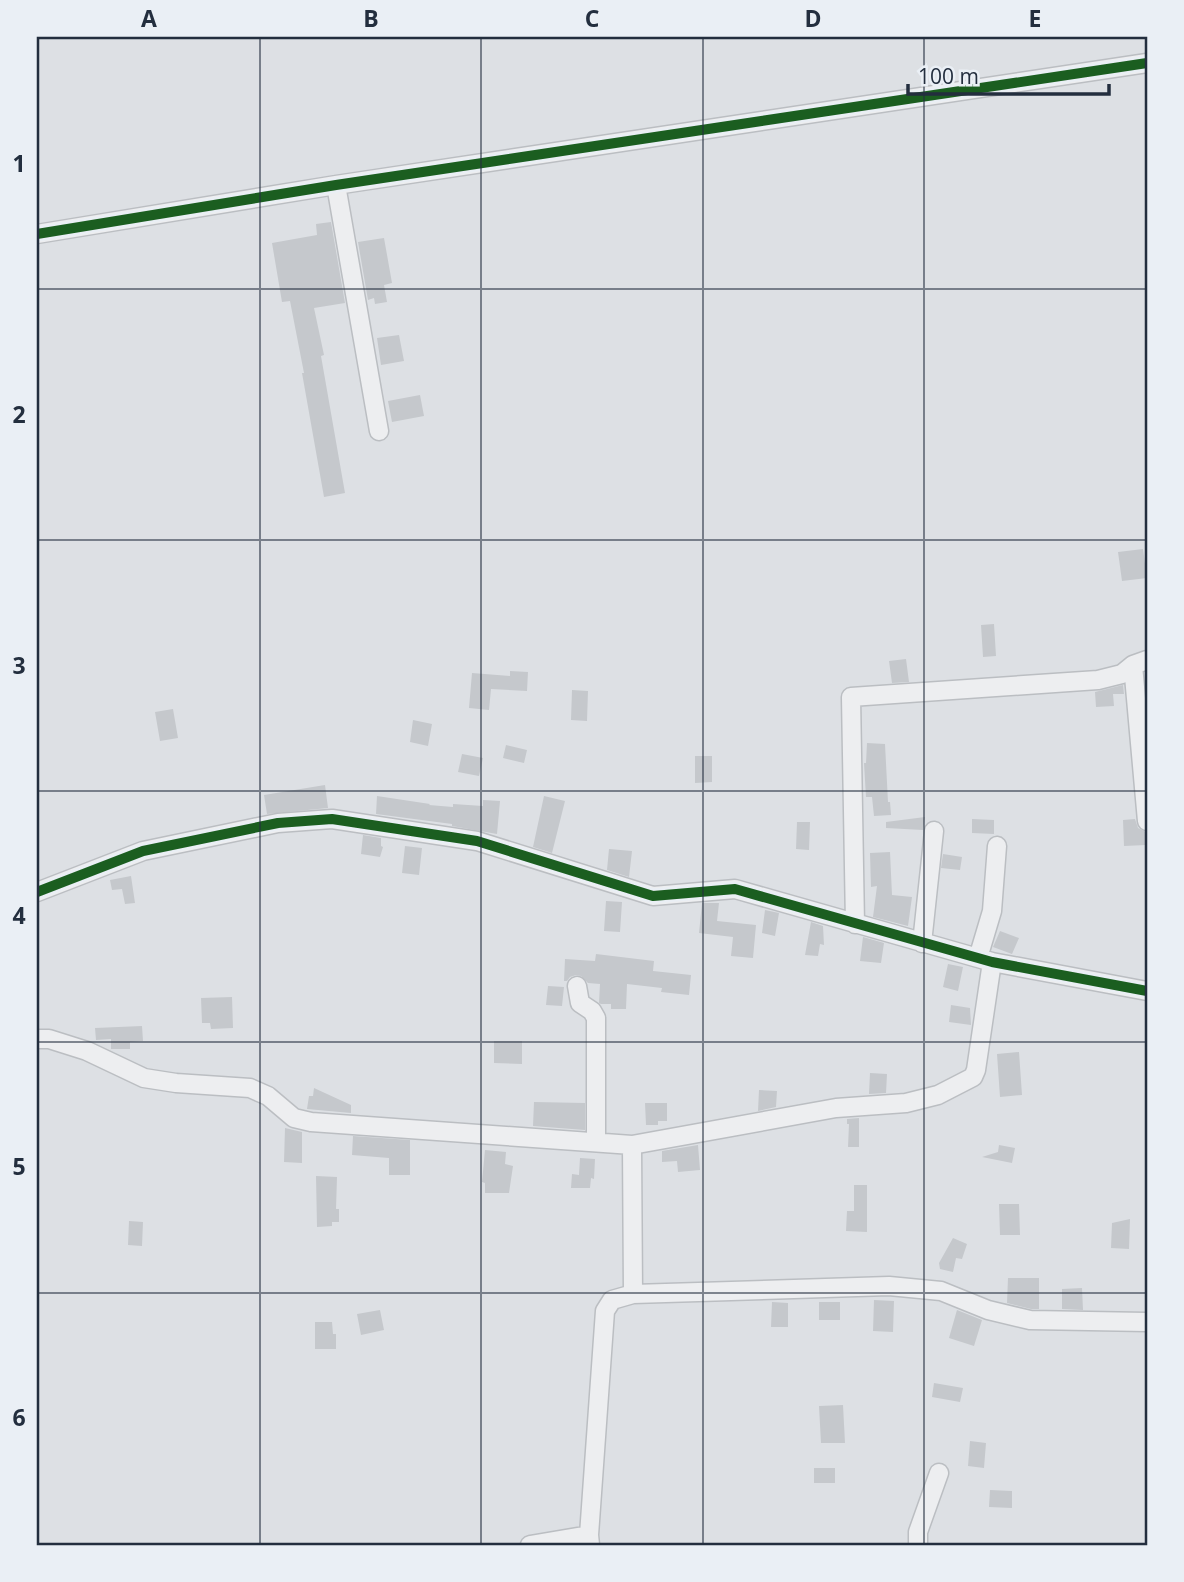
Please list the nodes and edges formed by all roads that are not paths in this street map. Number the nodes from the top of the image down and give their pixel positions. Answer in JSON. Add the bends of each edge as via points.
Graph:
{"nodes":[{"id":1,"x":1147,"y":62,"type":"edge"},
{"id":2,"x":336,"y":185,"type":"junction"},
{"id":3,"x":37,"y":233,"type":"edge"},
{"id":4,"x":379,"y":431,"type":"dead end"},
{"id":5,"x":1140,"y":663,"type":"edge"},
{"id":6,"x":1147,"y":821,"type":"edge"},
{"id":7,"x":934,"y":831,"type":"dead end"},
{"id":8,"x":997,"y":846,"type":"dead end"},
{"id":9,"x":37,"y":892,"type":"edge"},
{"id":10,"x":855,"y":924,"type":"junction"},
{"id":11,"x":922,"y":943,"type":"junction"},
{"id":12,"x":985,"y":960,"type":"junction"},
{"id":13,"x":577,"y":986,"type":"dead end"},
{"id":14,"x":1147,"y":991,"type":"edge"},
{"id":15,"x":37,"y":1039,"type":"edge"},
{"id":16,"x":596,"y":1142,"type":"junction"},
{"id":17,"x":632,"y":1145,"type":"junction"},
{"id":18,"x":633,"y":1294,"type":"junction"},
{"id":19,"x":1147,"y":1322,"type":"edge"},
{"id":20,"x":939,"y":1474,"type":"dead end"},
{"id":21,"x":590,"y":1540,"type":"edge"},
{"id":22,"x":530,"y":1545,"type":"edge"},
{"id":23,"x":918,"y":1545,"type":"edge"}],
"edges":[{"from":1,"to":2,"type":"street"},
{"from":2,"to":3,"type":"street"},
{"from":2,"to":4,"type":"street"},
{"from":5,"to":6,"type":"street"},
{"from":5,"to":10,"type":"street","via":[[1098,681],[851,697]]},
{"from":7,"to":11,"type":"street"},
{"from":8,"to":12,"type":"street"},
{"from":9,"to":10,"type":"street","via":[[143,851],[278,823],[332,819],[477,841],[653,896],[735,889]]},
{"from":10,"to":11,"type":"street"},
{"from":11,"to":12,"type":"street"},
{"from":12,"to":14,"type":"street"},
{"from":12,"to":17,"type":"street","via":[[973,1077],[938,1095],[906,1103],[836,1108]]},
{"from":13,"to":16,"type":"street","via":[[580,1003],[596,1018]]},
{"from":15,"to":16,"type":"street","via":[[87,1051],[144,1078],[250,1088],[268,1096],[294,1118],[312,1122]]},
{"from":16,"to":17,"type":"street"},
{"from":17,"to":18,"type":"street"},
{"from":18,"to":19,"type":"street","via":[[889,1286],[942,1291],[988,1310],[1030,1320]]},
{"from":18,"to":21,"type":"street","via":[[612,1300],[605,1311]]},
{"from":20,"to":23,"type":"street","via":[[918,1532]]},
{"from":21,"to":22,"type":"street"}]}
